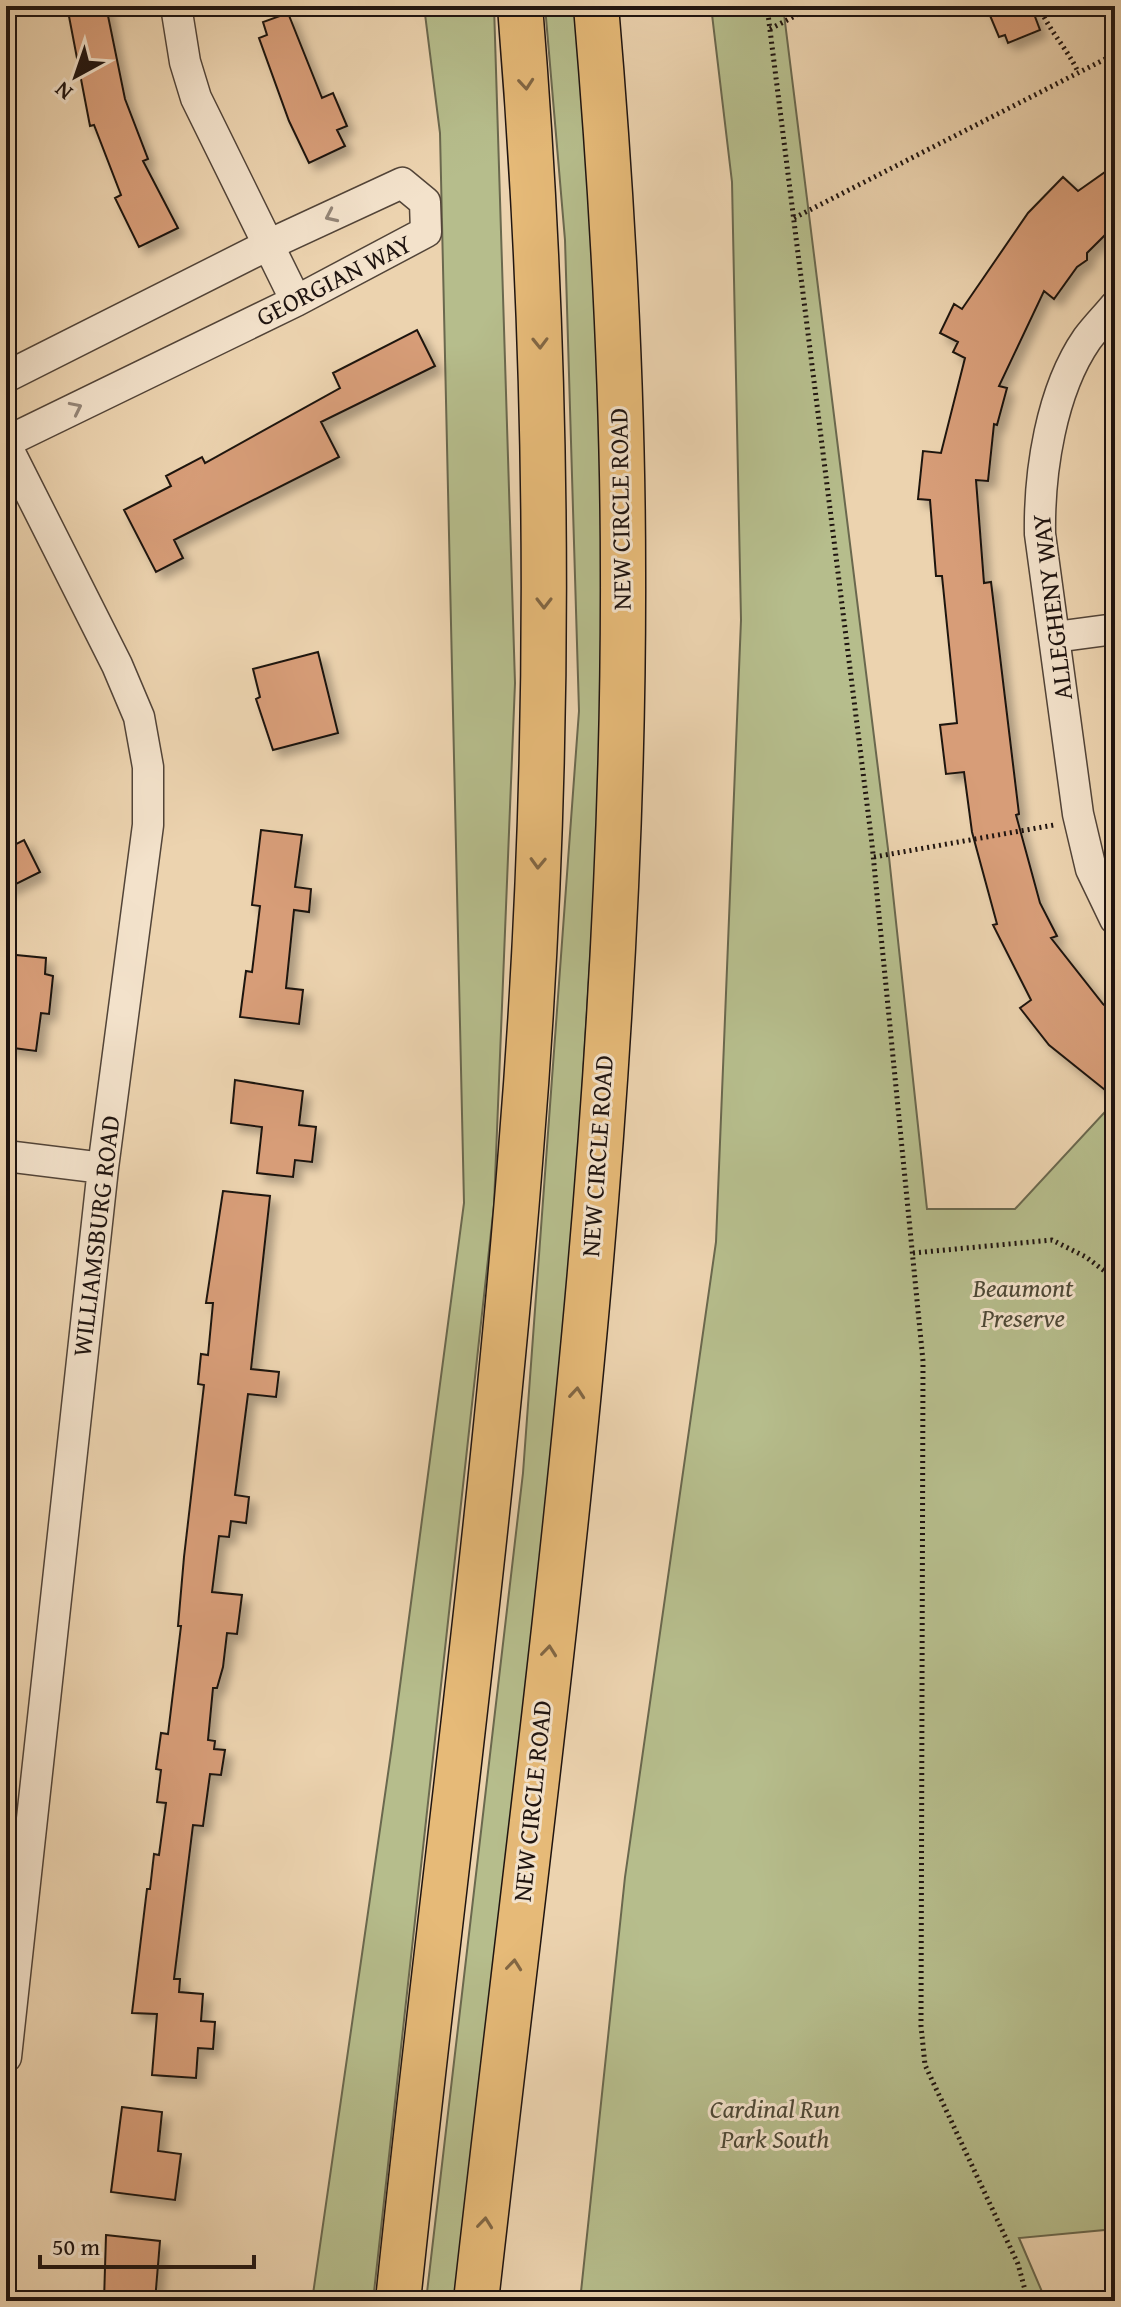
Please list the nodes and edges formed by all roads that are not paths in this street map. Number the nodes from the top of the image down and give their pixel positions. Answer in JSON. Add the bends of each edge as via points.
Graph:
{"nodes":[{"id":1,"x":176,"y":6,"type":"edge"},
{"id":2,"x":520,"y":6,"type":"edge"},
{"id":3,"x":596,"y":6,"type":"edge"},
{"id":4,"x":268,"y":245,"type":"junction"},
{"id":5,"x":296,"y":301,"type":"junction"},
{"id":6,"x":1115,"y":306,"type":"edge"},
{"id":7,"x":6,"y":377,"type":"edge"},
{"id":8,"x":6,"y":444,"type":"edge"},
{"id":9,"x":1115,"y":629,"type":"edge"},
{"id":10,"x":1055,"y":637,"type":"junction"},
{"id":11,"x":1115,"y":919,"type":"edge"},
{"id":12,"x":6,"y":1156,"type":"edge"},
{"id":13,"x":103,"y":1168,"type":"junction"},
{"id":14,"x":20,"y":1803,"type":"edge"},
{"id":15,"x":6,"y":2057,"type":"edge"},
{"id":16,"x":398,"y":2301,"type":"edge"},
{"id":17,"x":476,"y":2301,"type":"edge"}],
"edges":[{"from":1,"to":4,"type":"street","via":[[196,98]]},
{"from":2,"to":16,"type":"highway","one_way":true,"via":[[543,453],[544,662],[535,920],[501,1386]]},
{"from":17,"to":3,"type":"highway","name":"NEW CIRCLE ROAD","one_way":true,"via":[[575,1418],[599,1160],[615,894],[623,572],[611,195]]},
{"from":4,"to":5,"type":"street"},
{"from":5,"to":4,"type":"street","name":"GEORGIAN WAY","one_way":true,"via":[[426,232],[425,202],[402,183]]},
{"from":4,"to":7,"type":"street","name":"GEORGIAN WAY"},
{"from":8,"to":5,"type":"street","name":"GEORGIAN WAY","one_way":true},
{"from":6,"to":10,"type":"street","name":"ALLEGHENY WAY","via":[[1086,340],[1070,374],[1048,450],[1039,501],[1040,534]]},
{"from":8,"to":13,"type":"street","name":"WILLIAMSBURG ROAD","via":[[117,665],[139,717],[148,767],[148,825]]},
{"from":9,"to":10,"type":"street"},
{"from":10,"to":11,"type":"street","name":"ALLEGHENY WAY","via":[[1078,814],[1091,869]]},
{"from":12,"to":13,"type":"street"},
{"from":13,"to":14,"type":"street","name":"WILLIAMSBURG ROAD"},
{"from":14,"to":15,"type":"street","name":"WILLIAMSBURG ROAD"}]}
